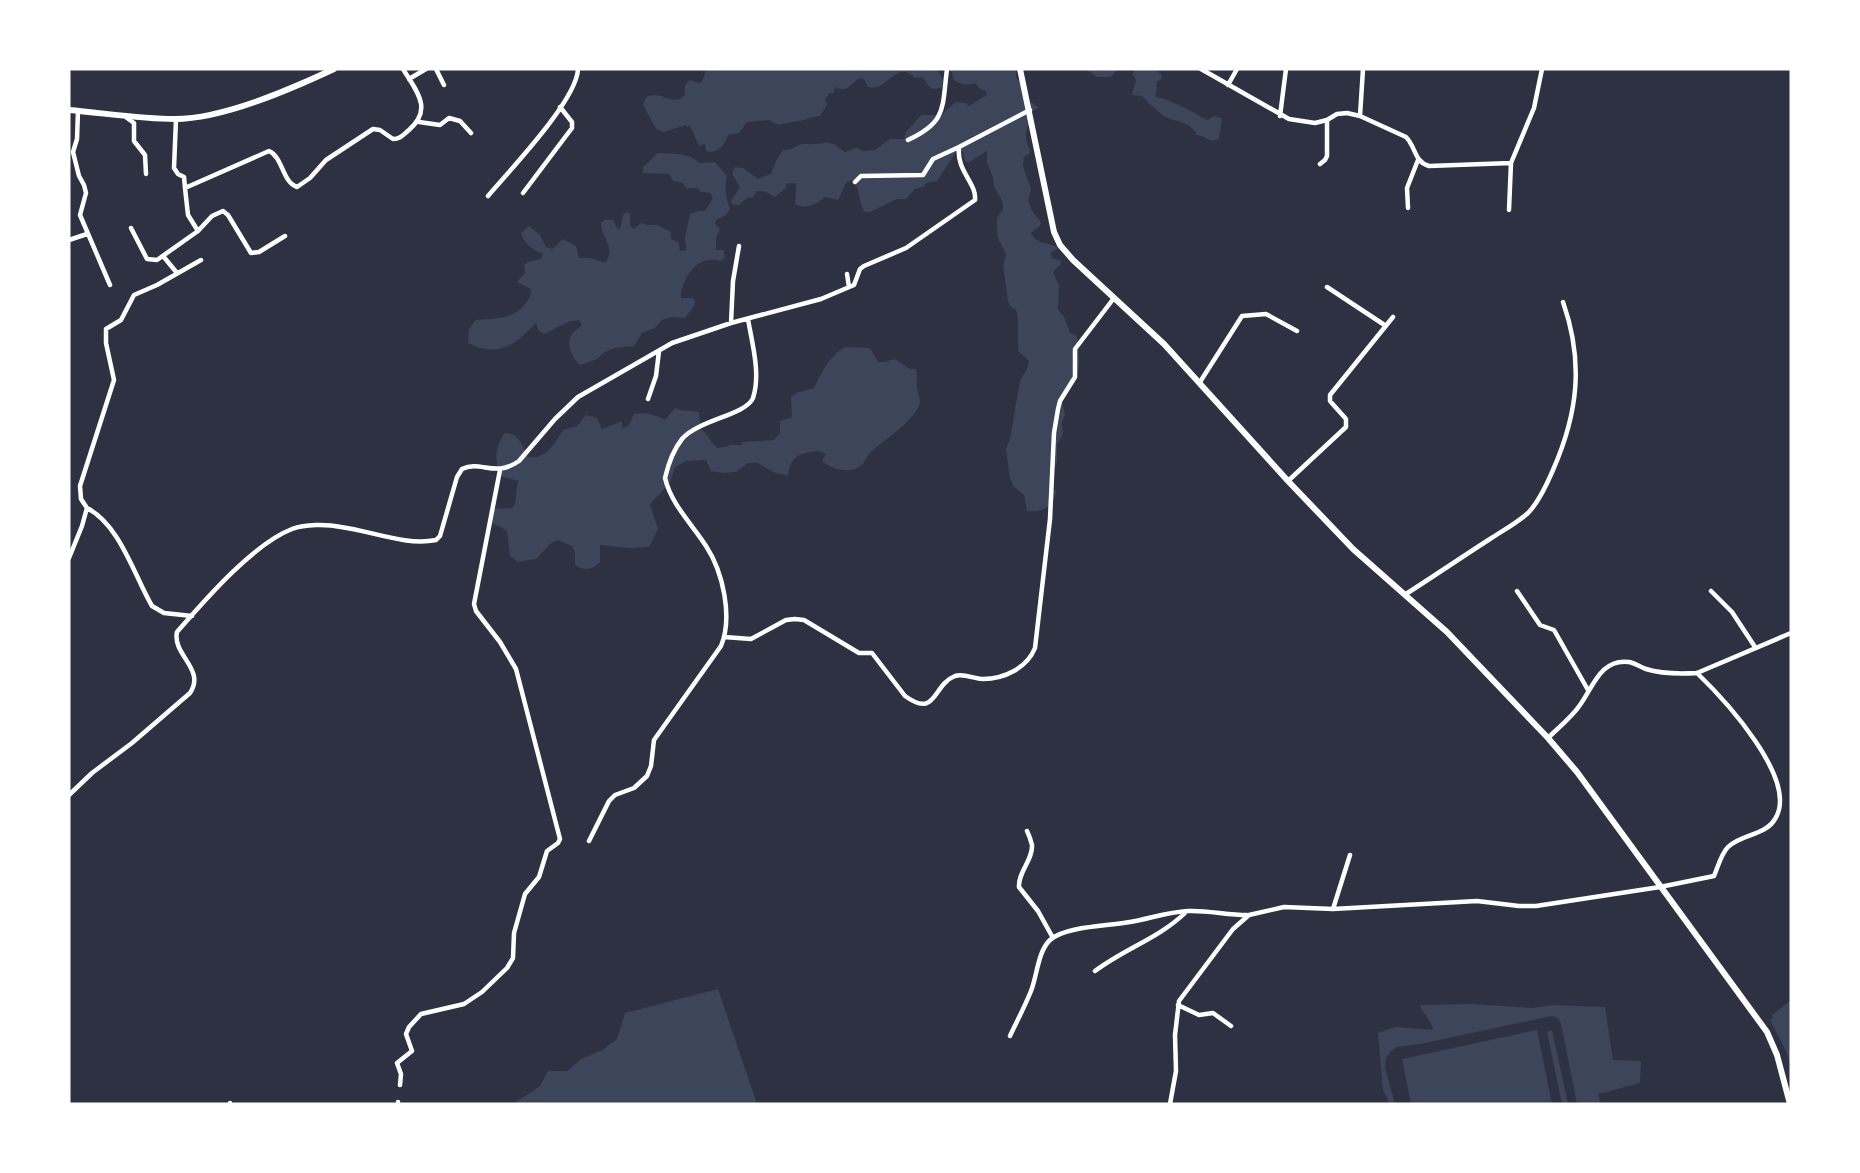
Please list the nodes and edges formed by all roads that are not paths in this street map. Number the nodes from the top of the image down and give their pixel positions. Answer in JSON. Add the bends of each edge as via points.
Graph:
{"nodes":[{"id":1,"x":334,"y":69,"type":"edge"},
{"id":2,"x":403,"y":69,"type":"edge"},
{"id":3,"x":426,"y":69,"type":"edge"},
{"id":4,"x":436,"y":69,"type":"edge"},
{"id":5,"x":578,"y":69,"type":"edge"},
{"id":6,"x":948,"y":69,"type":"edge"},
{"id":7,"x":1020,"y":69,"type":"edge"},
{"id":8,"x":1201,"y":69,"type":"edge"},
{"id":9,"x":1237,"y":69,"type":"edge"},
{"id":10,"x":1286,"y":69,"type":"edge"},
{"id":11,"x":1363,"y":69,"type":"edge"},
{"id":12,"x":1542,"y":69,"type":"edge"},
{"id":13,"x":409,"y":79,"type":"junction"},
{"id":14,"x":444,"y":85,"type":"dead end"},
{"id":15,"x":1228,"y":85,"type":"junction"},
{"id":16,"x":560,"y":107,"type":"junction"},
{"id":17,"x":69,"y":110,"type":"edge"},
{"id":18,"x":1030,"y":110,"type":"junction"},
{"id":19,"x":78,"y":111,"type":"junction"},
{"id":20,"x":126,"y":115,"type":"junction"},
{"id":21,"x":1280,"y":116,"type":"junction"},
{"id":22,"x":1360,"y":116,"type":"junction"},
{"id":23,"x":176,"y":119,"type":"junction"},
{"id":24,"x":1327,"y":120,"type":"junction"},
{"id":25,"x":419,"y":122,"type":"junction"},
{"id":26,"x":471,"y":133,"type":"dead end"},
{"id":27,"x":908,"y":140,"type":"dead end"},
{"id":28,"x":959,"y":147,"type":"junction"},
{"id":29,"x":1418,"y":160,"type":"junction"},
{"id":30,"x":1511,"y":163,"type":"junction"},
{"id":31,"x":1320,"y":164,"type":"dead end"},
{"id":32,"x":146,"y":174,"type":"dead end"},
{"id":33,"x":855,"y":182,"type":"dead end"},
{"id":34,"x":185,"y":188,"type":"junction"},
{"id":35,"x":523,"y":193,"type":"dead end"},
{"id":36,"x":488,"y":196,"type":"dead end"},
{"id":37,"x":1408,"y":208,"type":"dead end"},
{"id":38,"x":1509,"y":210,"type":"dead end"},
{"id":39,"x":131,"y":228,"type":"dead end"},
{"id":40,"x":198,"y":231,"type":"junction"},
{"id":41,"x":87,"y":234,"type":"junction"},
{"id":42,"x":285,"y":236,"type":"dead end"},
{"id":43,"x":69,"y":240,"type":"edge"},
{"id":44,"x":740,"y":246,"type":"dead end"},
{"id":45,"x":163,"y":256,"type":"junction"},
{"id":46,"x":201,"y":260,"type":"dead end"},
{"id":47,"x":177,"y":273,"type":"junction"},
{"id":48,"x":847,"y":274,"type":"dead end"},
{"id":49,"x":110,"y":285,"type":"dead end"},
{"id":50,"x":849,"y":287,"type":"junction"},
{"id":51,"x":1326,"y":287,"type":"dead end"},
{"id":52,"x":1114,"y":298,"type":"junction"},
{"id":53,"x":1563,"y":302,"type":"dead end"},
{"id":54,"x":1393,"y":317,"type":"dead end"},
{"id":55,"x":748,"y":319,"type":"junction"},
{"id":56,"x":731,"y":323,"type":"junction"},
{"id":57,"x":1386,"y":326,"type":"junction"},
{"id":58,"x":1297,"y":331,"type":"dead end"},
{"id":59,"x":659,"y":351,"type":"junction"},
{"id":60,"x":1200,"y":382,"type":"junction"},
{"id":61,"x":648,"y":399,"type":"dead end"},
{"id":62,"x":500,"y":470,"type":"junction"},
{"id":63,"x":1288,"y":481,"type":"junction"},
{"id":64,"x":87,"y":508,"type":"junction"},
{"id":65,"x":69,"y":558,"type":"edge"},
{"id":66,"x":1518,"y":591,"type":"dead end"},
{"id":67,"x":1711,"y":591,"type":"dead end"},
{"id":68,"x":1406,"y":594,"type":"junction"},
{"id":69,"x":192,"y":616,"type":"junction"},
{"id":70,"x":1791,"y":633,"type":"edge"},
{"id":71,"x":724,"y":637,"type":"junction"},
{"id":72,"x":1755,"y":647,"type":"junction"},
{"id":73,"x":1697,"y":673,"type":"junction"},
{"id":74,"x":1588,"y":690,"type":"junction"},
{"id":75,"x":1548,"y":738,"type":"junction"},
{"id":76,"x":69,"y":795,"type":"edge"},
{"id":77,"x":1027,"y":831,"type":"dead end"},
{"id":78,"x":589,"y":841,"type":"dead end"},
{"id":79,"x":1350,"y":855,"type":"dead end"},
{"id":80,"x":1660,"y":887,"type":"junction"},
{"id":81,"x":1332,"y":909,"type":"junction"},
{"id":82,"x":1187,"y":911,"type":"junction"},
{"id":83,"x":1250,"y":915,"type":"junction"},
{"id":84,"x":1053,"y":938,"type":"junction"},
{"id":85,"x":1095,"y":971,"type":"dead end"},
{"id":86,"x":1178,"y":1005,"type":"junction"},
{"id":87,"x":1231,"y":1026,"type":"dead end"},
{"id":88,"x":1010,"y":1036,"type":"dead end"},
{"id":89,"x":400,"y":1085,"type":"dead end"},
{"id":90,"x":1170,"y":1104,"type":"edge"},
{"id":91,"x":1790,"y":1104,"type":"edge"}],
"edges":[{"from":1,"to":23,"type":"main road","via":[[265,98]]},
{"from":2,"to":13,"type":"street"},
{"from":3,"to":13,"type":"street"},
{"from":4,"to":14,"type":"street"},
{"from":5,"to":16,"type":"street","via":[[577,81]]},
{"from":6,"to":27,"type":"street","via":[[940,117],[928,130]]},
{"from":7,"to":18,"type":"main road"},
{"from":8,"to":15,"type":"street"},
{"from":9,"to":15,"type":"street"},
{"from":10,"to":21,"type":"street"},
{"from":11,"to":22,"type":"street"},
{"from":12,"to":30,"type":"street","via":[[1534,108]]},
{"from":13,"to":25,"type":"street","via":[[422,108]]},
{"from":15,"to":21,"type":"street"},
{"from":16,"to":35,"type":"street","via":[[572,128]]},
{"from":16,"to":36,"type":"street"},
{"from":17,"to":19,"type":"main road"},
{"from":18,"to":28,"type":"street"},
{"from":18,"to":52,"type":"main road","via":[[1054,232],[1067,253]]},
{"from":19,"to":20,"type":"main road"},
{"from":19,"to":41,"type":"street","via":[[73,152],[86,189],[80,213]]},
{"from":20,"to":23,"type":"main road"},
{"from":20,"to":32,"type":"street","via":[[135,124],[134,141],[144,153]]},
{"from":21,"to":24,"type":"street","via":[[1309,123]]},
{"from":22,"to":24,"type":"street","via":[[1342,113]]},
{"from":22,"to":29,"type":"street","via":[[1410,140]]},
{"from":23,"to":34,"type":"street","via":[[174,168],[184,177]]},
{"from":24,"to":31,"type":"street","via":[[1327,156]]},
{"from":25,"to":26,"type":"street","via":[[440,125],[454,118]]},
{"from":25,"to":34,"type":"street","via":[[396,140],[373,129],[326,160],[299,187],[292,186],[274,153],[267,151]]},
{"from":28,"to":33,"type":"street","via":[[933,159],[923,175],[861,176]]},
{"from":28,"to":50,"type":"street","via":[[959,164],[976,194],[975,200],[906,248],[864,266],[857,282]]},
{"from":29,"to":30,"type":"street","via":[[1429,166]]},
{"from":29,"to":37,"type":"street","via":[[1407,188]]},
{"from":30,"to":38,"type":"street"},
{"from":34,"to":40,"type":"street","via":[[188,215]]},
{"from":39,"to":45,"type":"street","via":[[147,258]]},
{"from":40,"to":42,"type":"street","via":[[223,211],[251,253]]},
{"from":40,"to":45,"type":"street"},
{"from":41,"to":43,"type":"street"},
{"from":41,"to":49,"type":"street"},
{"from":44,"to":56,"type":"street"},
{"from":45,"to":47,"type":"street"},
{"from":46,"to":47,"type":"street"},
{"from":47,"to":64,"type":"street","via":[[134,295],[121,320],[105,331],[114,380],[81,486],[81,499]]},
{"from":48,"to":50,"type":"street"},
{"from":50,"to":55,"type":"street"},
{"from":51,"to":57,"type":"street"},
{"from":52,"to":60,"type":"main road"},
{"from":52,"to":71,"type":"street","via":[[1075,349],[1075,377],[1058,409],[1035,648],[1026,663],[997,677],[956,676],[947,680],[930,703],[923,705],[905,696],[872,653],[859,652],[804,620],[786,620],[751,639]]},
{"from":53,"to":68,"type":"street","via":[[1575,345],[1574,404],[1564,444],[1545,488],[1528,513]]},
{"from":54,"to":57,"type":"street"},
{"from":55,"to":56,"type":"street"},
{"from":55,"to":71,"type":"street","via":[[756,372],[752,401],[743,409],[704,423],[682,439],[665,478],[712,557],[725,599]]},
{"from":56,"to":59,"type":"street"},
{"from":57,"to":63,"type":"street","via":[[1330,395],[1347,427]]},
{"from":58,"to":60,"type":"street","via":[[1266,314],[1242,316]]},
{"from":59,"to":61,"type":"street"},
{"from":59,"to":62,"type":"street","via":[[578,397],[519,461]]},
{"from":60,"to":63,"type":"main road"},
{"from":62,"to":69,"type":"street","via":[[462,469],[436,540],[384,536],[338,526],[292,529],[241,565]]},
{"from":62,"to":89,"type":"street","via":[[475,608],[516,669],[560,841],[547,851],[538,877],[525,894],[514,933],[513,958],[507,968],[471,1000],[427,1012],[412,1023],[406,1034],[412,1051],[398,1063]]},
{"from":63,"to":68,"type":"main road","via":[[1353,549]]},
{"from":64,"to":65,"type":"street"},
{"from":64,"to":69,"type":"street","via":[[108,525],[152,606],[164,613]]},
{"from":66,"to":74,"type":"street","via":[[1540,625],[1554,630]]},
{"from":67,"to":72,"type":"street","via":[[1732,612]]},
{"from":68,"to":75,"type":"main road","via":[[1448,632]]},
{"from":69,"to":76,"type":"street","via":[[177,632],[176,640],[191,667],[193,688],[171,711]]},
{"from":70,"to":72,"type":"street"},
{"from":71,"to":78,"type":"street","via":[[654,741],[647,776],[609,801]]},
{"from":72,"to":73,"type":"street"},
{"from":73,"to":74,"type":"street","via":[[1616,663],[1601,670]]},
{"from":73,"to":80,"type":"street","via":[[1732,710],[1768,762],[1779,791],[1779,807],[1769,826],[1729,846],[1714,876]]},
{"from":74,"to":75,"type":"street","via":[[1580,706]]},
{"from":75,"to":80,"type":"main road"},
{"from":77,"to":84,"type":"street","via":[[1032,845],[1020,887]]},
{"from":79,"to":81,"type":"street"},
{"from":80,"to":81,"type":"street","via":[[1530,907],[1477,901]]},
{"from":80,"to":91,"type":"main road","via":[[1767,1032]]},
{"from":81,"to":83,"type":"street","via":[[1284,907]]},
{"from":82,"to":83,"type":"street"},
{"from":82,"to":84,"type":"street","via":[[1084,928]]},
{"from":82,"to":85,"type":"street","via":[[1169,927]]},
{"from":83,"to":86,"type":"street","via":[[1233,929]]},
{"from":84,"to":88,"type":"street","via":[[1042,954],[1031,992]]},
{"from":86,"to":87,"type":"street","via":[[1198,1015],[1213,1013]]},
{"from":86,"to":90,"type":"street","via":[[1176,1071]]}]}
